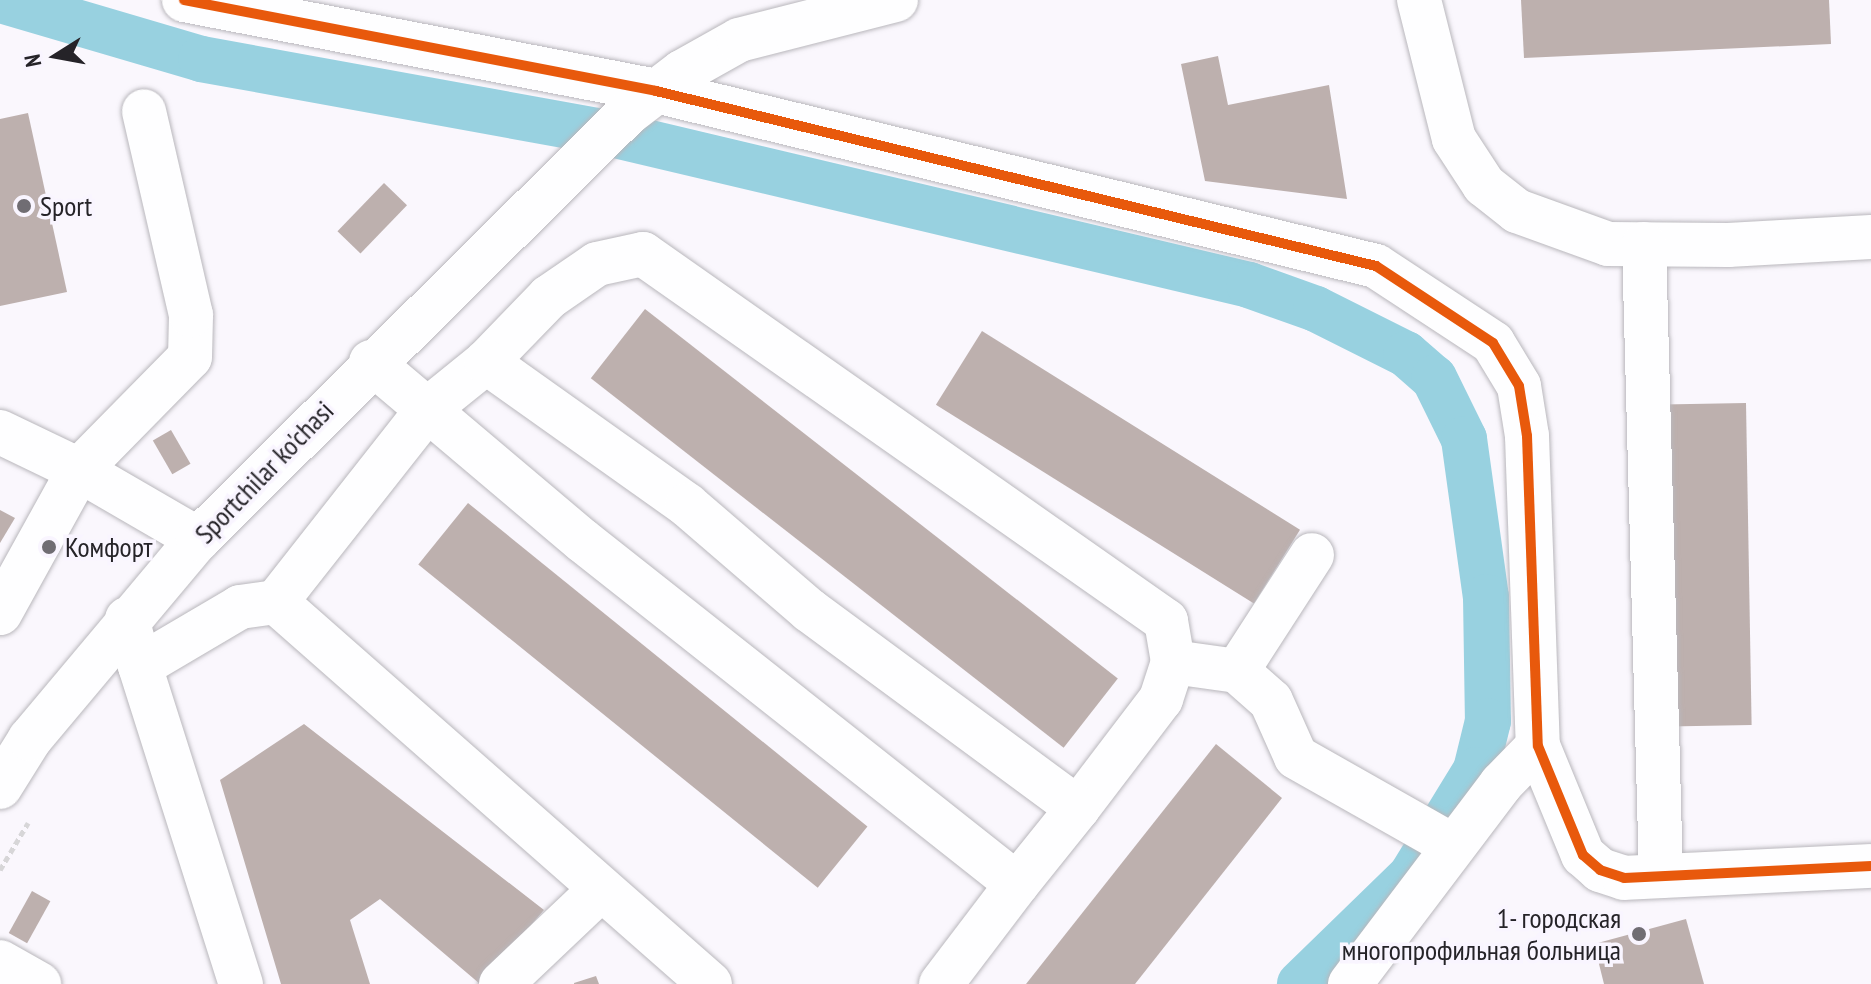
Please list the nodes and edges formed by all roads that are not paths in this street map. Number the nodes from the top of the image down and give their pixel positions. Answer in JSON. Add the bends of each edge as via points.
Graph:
{"nodes":[{"id":1,"x":184,"y":0,"type":"edge"},
{"id":2,"x":896,"y":0,"type":"edge"},
{"id":3,"x":1419,"y":0,"type":"edge"},
{"id":4,"x":641,"y":102,"type":"junction"},
{"id":5,"x":144,"y":111,"type":"dead end"},
{"id":6,"x":1871,"y":237,"type":"edge"},
{"id":7,"x":1644,"y":244,"type":"junction"},
{"id":8,"x":371,"y":362,"type":"junction"},
{"id":9,"x":486,"y":362,"type":"junction"},
{"id":10,"x":428,"y":409,"type":"junction"},
{"id":11,"x":0,"y":432,"type":"edge"},
{"id":12,"x":79,"y":470,"type":"junction"},
{"id":13,"x":198,"y":539,"type":"junction"},
{"id":14,"x":1312,"y":555,"type":"dead end"},
{"id":15,"x":276,"y":602,"type":"junction"},
{"id":16,"x":0,"y":613,"type":"edge"},
{"id":17,"x":127,"y":619,"type":"junction"},
{"id":18,"x":1173,"y":662,"type":"junction"},
{"id":19,"x":140,"y":666,"type":"junction"},
{"id":20,"x":1237,"y":671,"type":"junction"},
{"id":21,"x":15,"y":729,"type":"edge"},
{"id":22,"x":1538,"y":746,"type":"junction"},
{"id":23,"x":0,"y":787,"type":"edge"},
{"id":24,"x":1078,"y":808,"type":"junction"},
{"id":25,"x":1453,"y":846,"type":"junction"},
{"id":26,"x":1871,"y":866,"type":"edge"},
{"id":27,"x":1661,"y":876,"type":"junction"},
{"id":28,"x":1017,"y":884,"type":"junction"},
{"id":29,"x":601,"y":889,"type":"junction"},
{"id":30,"x":0,"y":962,"type":"edge"},
{"id":31,"x":39,"y":984,"type":"edge"},
{"id":32,"x":241,"y":984,"type":"edge"},
{"id":33,"x":501,"y":984,"type":"edge"},
{"id":34,"x":710,"y":984,"type":"edge"},
{"id":35,"x":941,"y":984,"type":"edge"},
{"id":36,"x":1350,"y":984,"type":"edge"}],
"edges":[{"from":1,"to":4,"type":"street"},
{"from":2,"to":4,"type":"street","name":"Sportchilar ko'chasi","via":[[739,40]]},
{"from":3,"to":7,"type":"street","via":[[1454,139],[1484,185],[1530,216],[1608,244]]},
{"from":4,"to":8,"type":"street","name":"Sportchilar ko'chasi"},
{"from":4,"to":22,"type":"street","via":[[1376,266],[1493,343],[1519,386],[1527,436]]},
{"from":5,"to":12,"type":"street","via":[[191,315],[190,357]]},
{"from":6,"to":7,"type":"street"},
{"from":7,"to":27,"type":"street"},
{"from":8,"to":10,"type":"street"},
{"from":8,"to":13,"type":"street","name":"Sportchilar ko'chasi"},
{"from":9,"to":10,"type":"street"},
{"from":9,"to":18,"type":"street","via":[[549,297],[597,264],[643,254],[1166,621]]},
{"from":9,"to":24,"type":"street","via":[[675,496],[809,610]]},
{"from":10,"to":15,"type":"street"},
{"from":10,"to":28,"type":"street","via":[[595,551]]},
{"from":11,"to":12,"type":"street"},
{"from":12,"to":13,"type":"street"},
{"from":12,"to":16,"type":"street"},
{"from":13,"to":17,"type":"street","name":"Sportchilar ko'chasi"},
{"from":14,"to":20,"type":"street"},
{"from":15,"to":19,"type":"street","via":[[240,607]]},
{"from":15,"to":29,"type":"street"},
{"from":17,"to":19,"type":"street"},
{"from":17,"to":21,"type":"street","name":"Sportchilar ko'chasi"},
{"from":18,"to":20,"type":"street"},
{"from":18,"to":24,"type":"street","via":[[1161,699]]},
{"from":19,"to":32,"type":"street"},
{"from":20,"to":25,"type":"street","via":[[1271,701],[1296,757]]},
{"from":21,"to":23,"type":"street","name":"Sportchilar ko'chasi"},
{"from":22,"to":25,"type":"street"},
{"from":22,"to":27,"type":"street","via":[[1583,855],[1600,870],[1624,878]]},
{"from":24,"to":28,"type":"street"},
{"from":25,"to":36,"type":"street"},
{"from":26,"to":27,"type":"street"},
{"from":28,"to":35,"type":"street"},
{"from":29,"to":33,"type":"street"},
{"from":29,"to":34,"type":"street"},
{"from":30,"to":31,"type":"street"}]}
